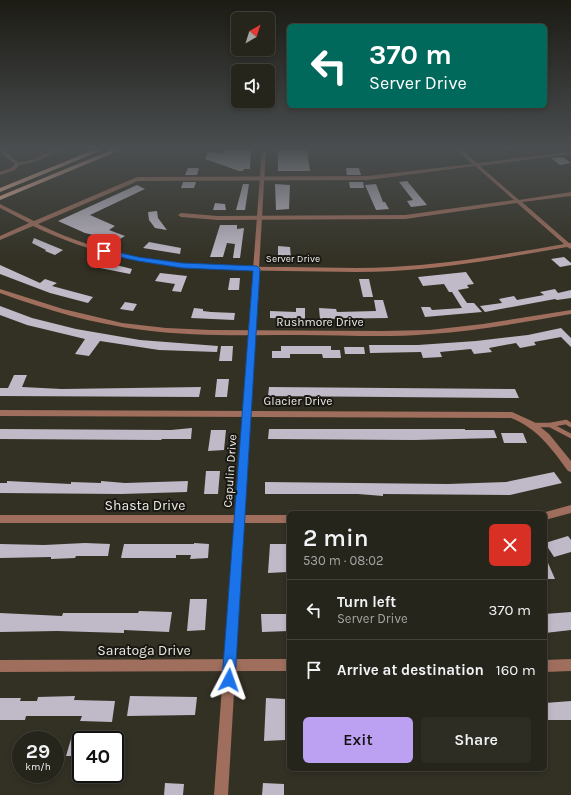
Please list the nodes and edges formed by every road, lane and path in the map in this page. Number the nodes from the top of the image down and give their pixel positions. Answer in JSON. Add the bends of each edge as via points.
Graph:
{"nodes":[{"id":1,"x":10,"y":186,"type":"edge"},
{"id":2,"x":30,"y":186,"type":"edge"},
{"id":3,"x":118,"y":186,"type":"edge"},
{"id":4,"x":262,"y":186,"type":"edge"},
{"id":5,"x":500,"y":186,"type":"edge"},
{"id":6,"x":0,"y":190,"type":"edge"},
{"id":7,"x":571,"y":194,"type":"edge"},
{"id":8,"x":0,"y":198,"type":"edge"},
{"id":9,"x":517,"y":201,"type":"junction"},
{"id":10,"x":0,"y":206,"type":"edge"},
{"id":11,"x":181,"y":215,"type":"dead end"},
{"id":12,"x":260,"y":218,"type":"junction"},
{"id":13,"x":33,"y":223,"type":"junction"},
{"id":14,"x":0,"y":238,"type":"edge"},
{"id":15,"x":570,"y":246,"type":"edge"},
{"id":16,"x":257,"y":269,"type":"junction"},
{"id":17,"x":0,"y":291,"type":"edge"},
{"id":18,"x":571,"y":312,"type":"edge"},
{"id":19,"x":252,"y":333,"type":"junction"},
{"id":20,"x":0,"y":413,"type":"edge"},
{"id":21,"x":247,"y":413,"type":"junction"},
{"id":22,"x":534,"y":425,"type":"junction"},
{"id":23,"x":550,"y":425,"type":"junction"},
{"id":24,"x":571,"y":425,"type":"edge"},
{"id":25,"x":571,"y":436,"type":"edge"},
{"id":26,"x":571,"y":468,"type":"edge"},
{"id":27,"x":571,"y":509,"type":"edge"},
{"id":28,"x":547,"y":515,"type":"edge"},
{"id":29,"x":0,"y":519,"type":"edge"},
{"id":30,"x":239,"y":519,"type":"junction"},
{"id":31,"x":287,"y":519,"type":"edge"},
{"id":32,"x":230,"y":665,"type":"junction"},
{"id":33,"x":287,"y":665,"type":"edge"},
{"id":34,"x":571,"y":665,"type":"edge"},
{"id":35,"x":0,"y":666,"type":"edge"},
{"id":36,"x":547,"y":666,"type":"edge"},
{"id":37,"x":221,"y":795,"type":"edge"}],
"edges":[{"from":1,"to":6,"type":"main road"},
{"from":2,"to":8,"type":"main road"},
{"from":3,"to":13,"type":"street"},
{"from":4,"to":12,"type":"street","name":"Capulin Drive"},
{"from":5,"to":9,"type":"street"},
{"from":7,"to":9,"type":"street"},
{"from":9,"to":12,"type":"street","via":[[405,217]]},
{"from":9,"to":15,"type":"street"},
{"from":10,"to":13,"type":"street","name":"Server Drive"},
{"from":11,"to":12,"type":"street"},
{"from":12,"to":16,"type":"street","name":"Capulin Drive"},
{"from":13,"to":14,"type":"street"},
{"from":13,"to":16,"type":"street","name":"Server Drive","via":[[69,240],[120,256],[182,265]]},
{"from":15,"to":16,"type":"street","name":"Server Drive","via":[[408,268]]},
{"from":16,"to":19,"type":"street","name":"Capulin Drive"},
{"from":17,"to":19,"type":"street","name":"Rushmore Drive","via":[[59,311],[123,325],[184,331]]},
{"from":18,"to":19,"type":"street","name":"Rushmore Drive","via":[[491,326],[429,332]]},
{"from":19,"to":21,"type":"street","name":"Capulin Drive"},
{"from":20,"to":21,"type":"street","name":"Glacier Drive"},
{"from":21,"to":22,"type":"street","name":"Glacier Drive","via":[[501,414],[523,418]]},
{"from":21,"to":30,"type":"street","name":"Capulin Drive"},
{"from":22,"to":23,"type":"lane"},
{"from":22,"to":26,"type":"street","via":[[545,434]]},
{"from":23,"to":24,"type":"lane","via":[[566,422]]},
{"from":23,"to":25,"type":"lane"},
{"from":27,"to":28,"type":"street"},
{"from":29,"to":30,"type":"street","name":"Shasta Drive"},
{"from":30,"to":31,"type":"street","name":"Shasta Drive"},
{"from":30,"to":32,"type":"street","name":"Capulin Drive"},
{"from":32,"to":33,"type":"street","name":"Saratoga Drive"},
{"from":32,"to":35,"type":"street","name":"Saratoga Drive"},
{"from":32,"to":37,"type":"street","name":"Capulin Drive"},
{"from":34,"to":36,"type":"street"}]}
